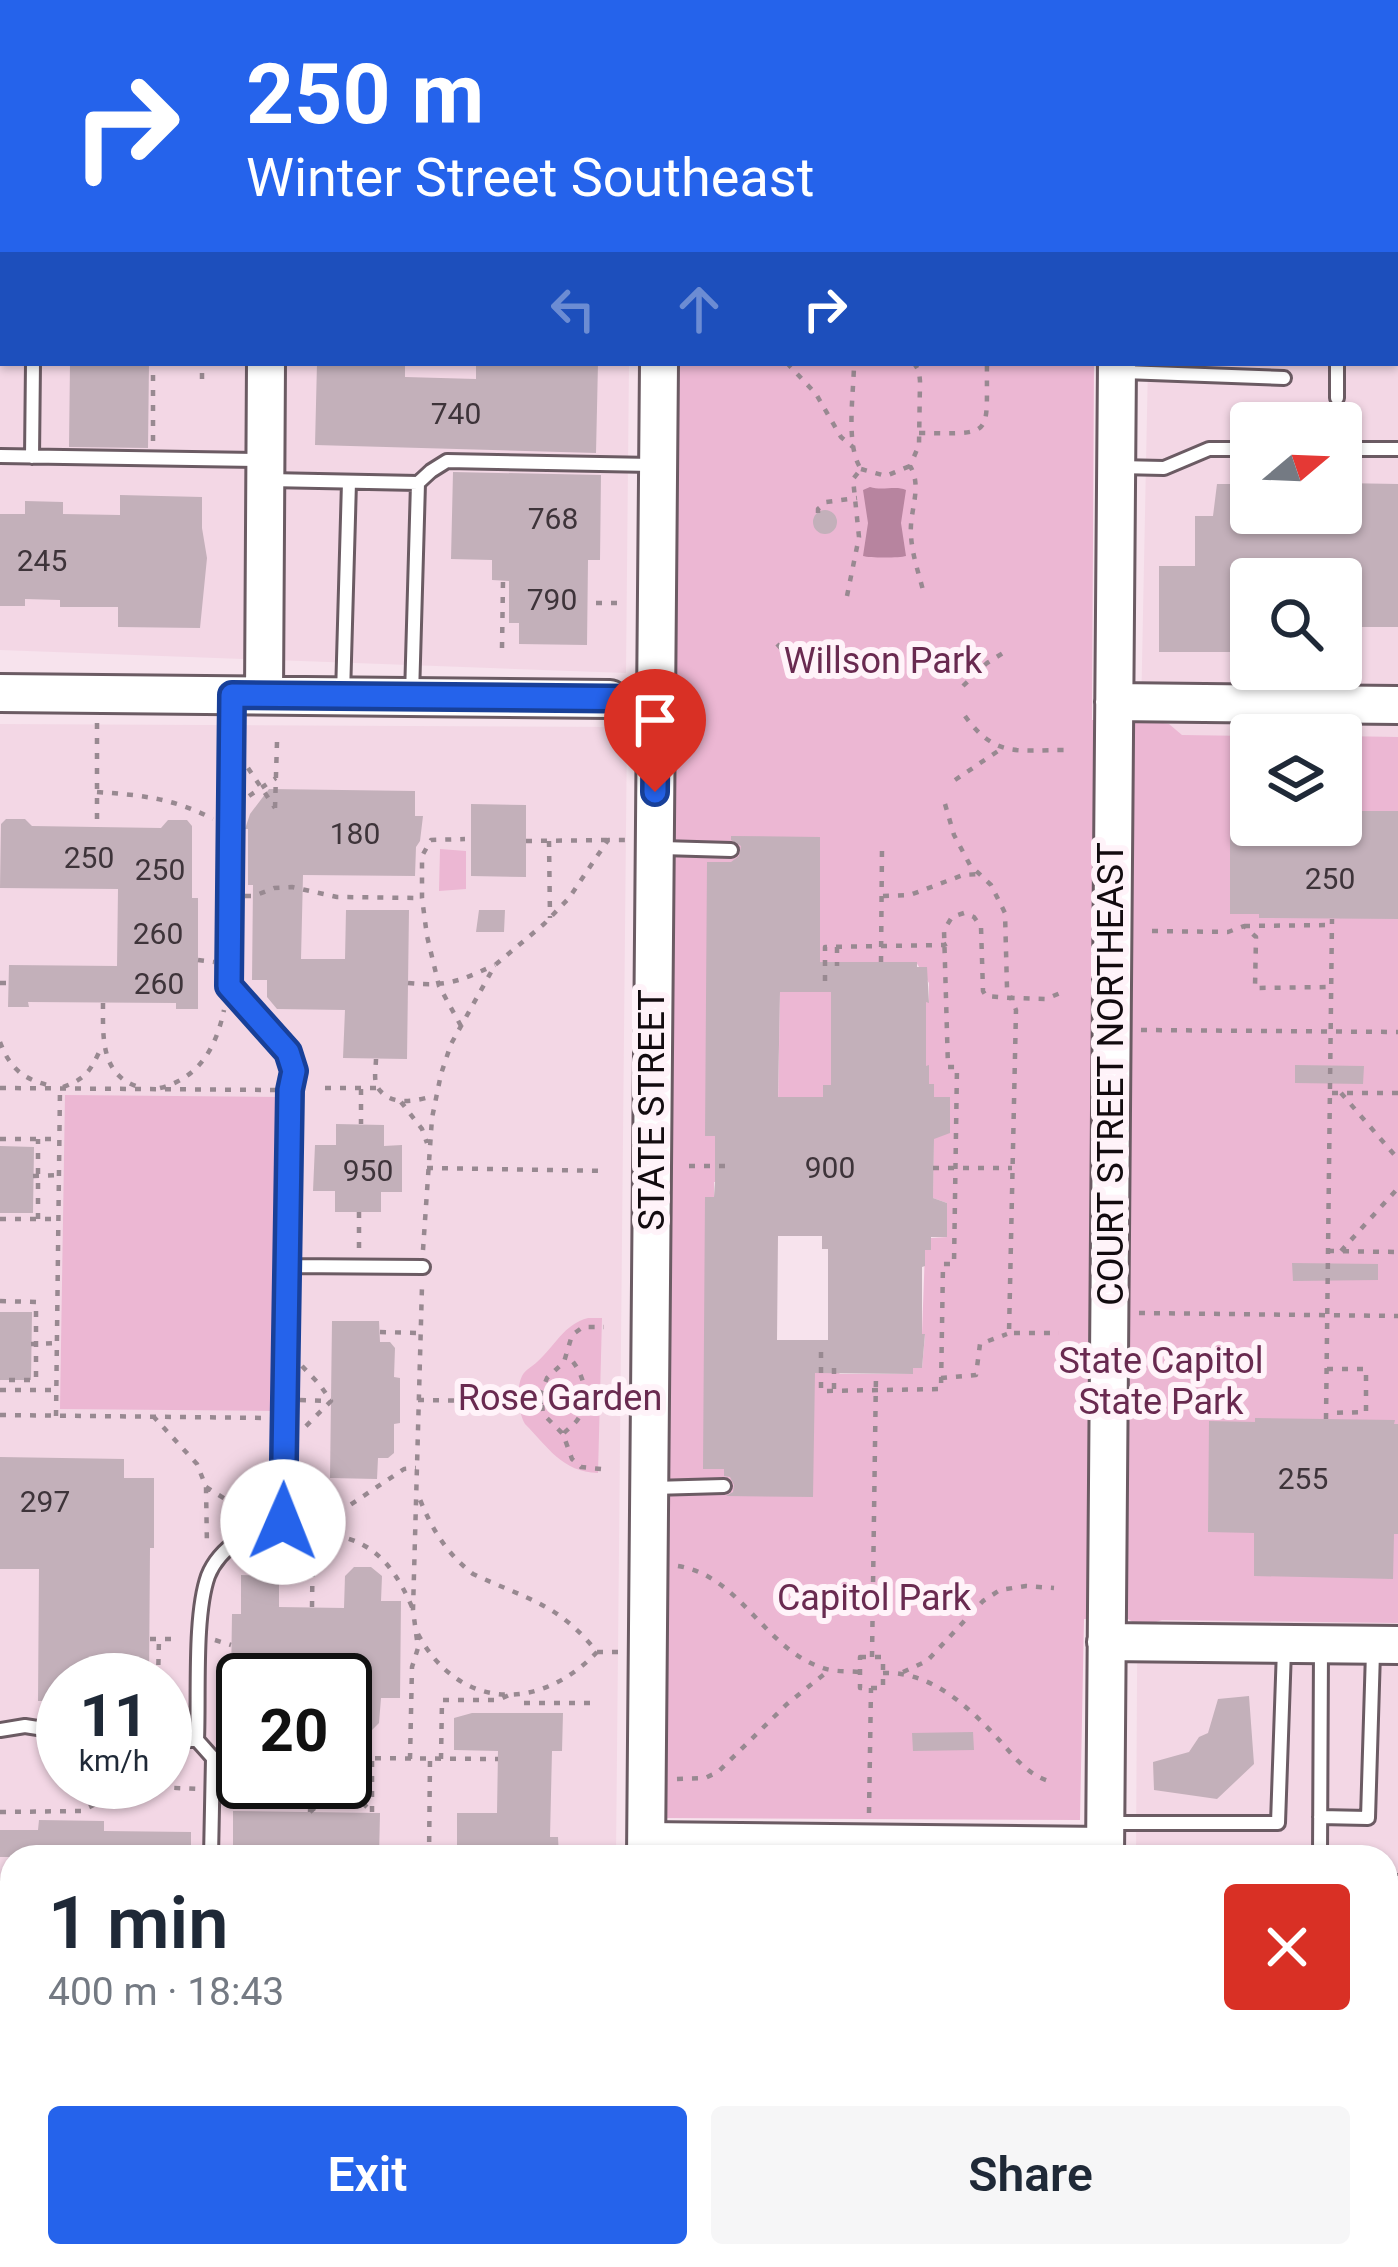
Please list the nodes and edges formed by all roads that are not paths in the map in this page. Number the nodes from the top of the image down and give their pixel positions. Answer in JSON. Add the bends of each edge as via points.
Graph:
{"nodes":[{"id":1,"x":33,"y":366,"type":"edge"},
{"id":2,"x":266,"y":366,"type":"edge"},
{"id":3,"x":659,"y":366,"type":"edge"},
{"id":4,"x":1337,"y":366,"type":"edge"},
{"id":5,"x":1117,"y":367,"type":"edge"},
{"id":6,"x":1284,"y":378,"type":"dead end"},
{"id":7,"x":1337,"y":398,"type":"dead end"},
{"id":8,"x":1230,"y":449,"type":"edge"},
{"id":9,"x":1362,"y":449,"type":"edge"},
{"id":10,"x":1398,"y":449,"type":"edge"},
{"id":11,"x":0,"y":457,"type":"edge"},
{"id":12,"x":32,"y":457,"type":"junction"},
{"id":13,"x":658,"y":465,"type":"junction"},
{"id":14,"x":1116,"y":467,"type":"junction"},
{"id":15,"x":266,"y":470,"type":"junction"},
{"id":16,"x":349,"y":482,"type":"junction"},
{"id":17,"x":418,"y":483,"type":"junction"},
{"id":18,"x":0,"y":693,"type":"edge"},
{"id":19,"x":248,"y":695,"type":"junction"},
{"id":20,"x":343,"y":696,"type":"junction"},
{"id":21,"x":412,"y":697,"type":"junction"},
{"id":22,"x":610,"y":699,"type":"joint"},
{"id":23,"x":656,"y":699,"type":"junction"},
{"id":24,"x":1114,"y":702,"type":"junction"},
{"id":25,"x":1398,"y":705,"type":"edge"},
{"id":26,"x":654,"y":844,"type":"junction"},
{"id":27,"x":731,"y":850,"type":"dead end"},
{"id":28,"x":288,"y":1266,"type":"junction"},
{"id":29,"x":423,"y":1268,"type":"road end"},
{"id":30,"x":724,"y":1486,"type":"dead end"},
{"id":31,"x":649,"y":1488,"type":"junction"},
{"id":32,"x":1106,"y":1642,"type":"junction"},
{"id":33,"x":1285,"y":1644,"type":"junction"},
{"id":34,"x":1322,"y":1644,"type":"junction"},
{"id":35,"x":1386,"y":1644,"type":"edge"},
{"id":36,"x":36,"y":1728,"type":"edge"},
{"id":37,"x":0,"y":1730,"type":"edge"},
{"id":38,"x":192,"y":1740,"type":"edge"},
{"id":39,"x":197,"y":1740,"type":"junction"},
{"id":40,"x":1320,"y":1817,"type":"junction"},
{"id":41,"x":1105,"y":1840,"type":"edge"},
{"id":42,"x":212,"y":1845,"type":"edge"},
{"id":43,"x":646,"y":1845,"type":"edge"},
{"id":44,"x":936,"y":1845,"type":"edge"},
{"id":45,"x":1320,"y":1845,"type":"edge"}],
"edges":[{"from":1,"to":12,"type":"lane"},
{"from":2,"to":15,"type":"main road"},
{"from":3,"to":13,"type":"main road","name":"STATE STREET"},
{"from":4,"to":7,"type":"lane"},
{"from":5,"to":6,"type":"lane"},
{"from":5,"to":14,"type":"main road","name":"COURT STREET NORTHEAST"},
{"from":8,"to":14,"type":"lane","via":[[1164,468]]},
{"from":9,"to":10,"type":"lane"},
{"from":11,"to":12,"type":"lane"},
{"from":12,"to":15,"type":"lane"},
{"from":13,"to":17,"type":"lane","via":[[447,461]]},
{"from":13,"to":23,"type":"main road","name":"STATE STREET"},
{"from":14,"to":24,"type":"main road","name":"COURT STREET NORTHEAST"},
{"from":15,"to":16,"type":"lane"},
{"from":15,"to":19,"type":"main road"},
{"from":16,"to":17,"type":"lane"},
{"from":16,"to":20,"type":"lane"},
{"from":17,"to":21,"type":"lane"},
{"from":18,"to":19,"type":"main road"},
{"from":19,"to":20,"type":"main road"},
{"from":19,"to":28,"type":"lane","via":[[232,742],[229,986],[288,1052],[294,1071]]},
{"from":20,"to":21,"type":"main road"},
{"from":21,"to":22,"type":"main road"},
{"from":22,"to":23,"type":"street"},
{"from":23,"to":26,"type":"main road","name":"STATE STREET"},
{"from":24,"to":25,"type":"main road"},
{"from":24,"to":32,"type":"main road","name":"COURT STREET NORTHEAST"},
{"from":26,"to":27,"type":"lane"},
{"from":26,"to":31,"type":"main road","name":"STATE STREET"},
{"from":28,"to":29,"type":"lane"},
{"from":28,"to":39,"type":"lane","via":[[283,1522],[266,1524],[227,1551],[209,1574]]},
{"from":30,"to":31,"type":"lane"},
{"from":31,"to":43,"type":"main road","name":"STATE STREET"},
{"from":32,"to":33,"type":"main road"},
{"from":32,"to":41,"type":"main road","name":"COURT STREET NORTHEAST"},
{"from":33,"to":34,"type":"main road"},
{"from":33,"to":41,"type":"lane","via":[[1278,1823]]},
{"from":34,"to":35,"type":"main road"},
{"from":34,"to":40,"type":"lane"},
{"from":35,"to":40,"type":"lane","via":[[1368,1818]]},
{"from":36,"to":37,"type":"lane"},
{"from":38,"to":39,"type":"lane"},
{"from":39,"to":42,"type":"lane","via":[[213,1758]]},
{"from":40,"to":45,"type":"lane"},
{"from":41,"to":44,"type":"street"}]}
